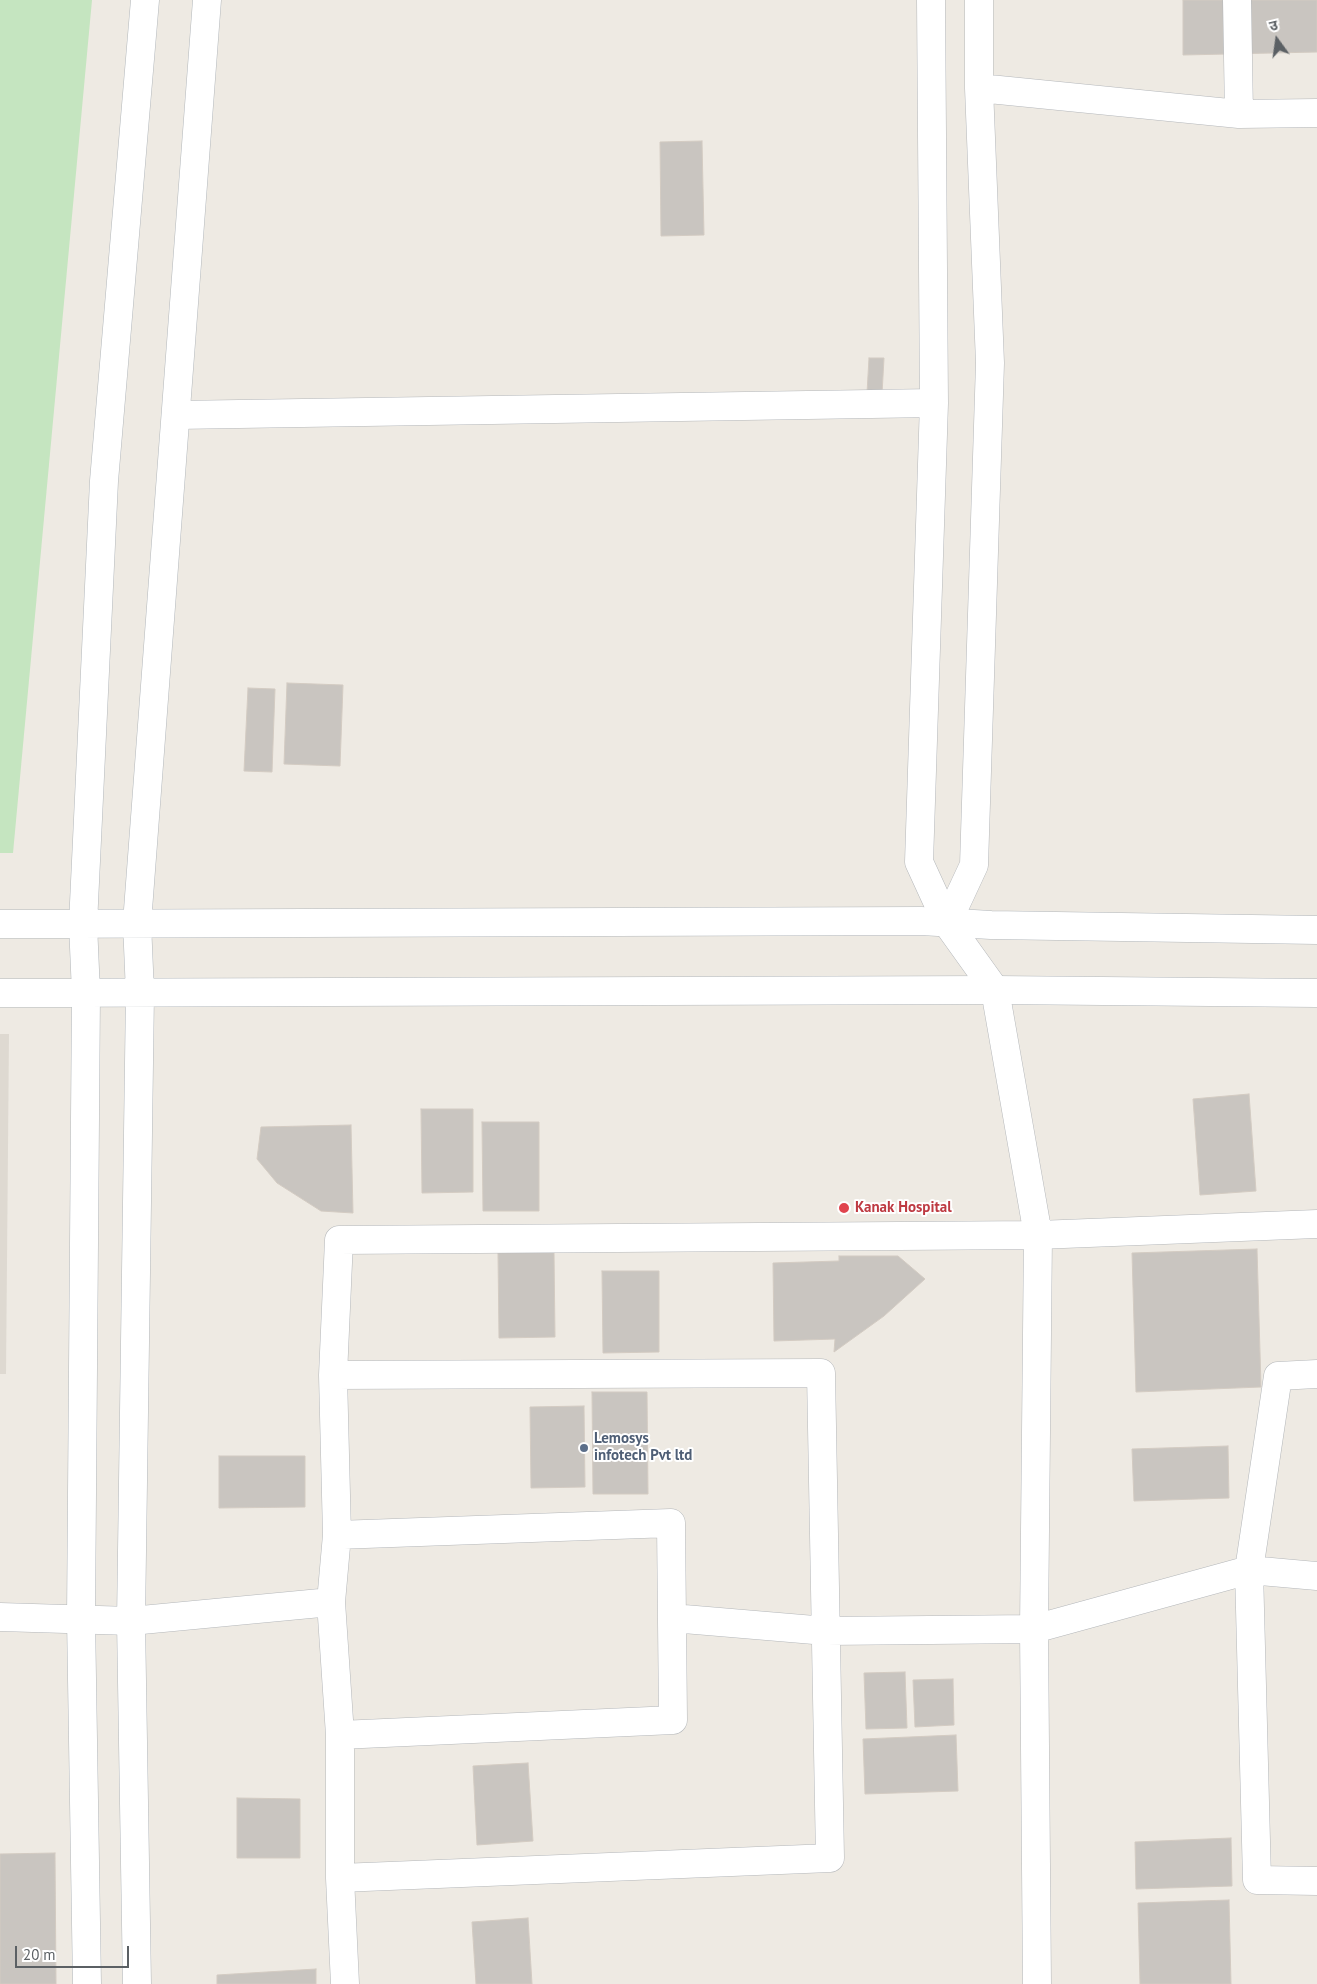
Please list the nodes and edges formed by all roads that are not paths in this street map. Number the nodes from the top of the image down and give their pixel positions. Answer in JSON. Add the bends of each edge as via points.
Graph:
{"nodes":[{"id":1,"x":145,"y":0,"type":"edge"},
{"id":2,"x":207,"y":0,"type":"edge"},
{"id":3,"x":931,"y":0,"type":"edge"},
{"id":4,"x":978,"y":0,"type":"edge"},
{"id":5,"x":1237,"y":0,"type":"edge"},
{"id":6,"x":980,"y":88,"type":"junction"},
{"id":7,"x":1317,"y":112,"type":"edge"},
{"id":8,"x":1239,"y":114,"type":"junction"},
{"id":9,"x":934,"y":404,"type":"junction"},
{"id":10,"x":176,"y":415,"type":"junction"},
{"id":11,"x":137,"y":923,"type":"junction"},
{"id":12,"x":946,"y":923,"type":"junction"},
{"id":13,"x":0,"y":924,"type":"edge"},
{"id":14,"x":83,"y":924,"type":"junction"},
{"id":15,"x":1317,"y":930,"type":"edge"},
{"id":16,"x":994,"y":990,"type":"junction"},
{"id":17,"x":0,"y":993,"type":"edge"},
{"id":18,"x":86,"y":993,"type":"junction"},
{"id":19,"x":140,"y":993,"type":"junction"},
{"id":20,"x":1317,"y":993,"type":"edge"},
{"id":21,"x":1317,"y":1224,"type":"edge"},
{"id":22,"x":1038,"y":1235,"type":"junction"},
{"id":23,"x":1317,"y":1374,"type":"edge"},
{"id":24,"x":333,"y":1375,"type":"junction"},
{"id":25,"x":337,"y":1535,"type":"junction"},
{"id":26,"x":1249,"y":1570,"type":"junction"},
{"id":27,"x":1317,"y":1576,"type":"edge"},
{"id":28,"x":331,"y":1602,"type":"junction"},
{"id":29,"x":0,"y":1617,"type":"edge"},
{"id":30,"x":81,"y":1618,"type":"junction"},
{"id":31,"x":672,"y":1618,"type":"junction"},
{"id":32,"x":131,"y":1621,"type":"junction"},
{"id":33,"x":1034,"y":1629,"type":"junction"},
{"id":34,"x":826,"y":1631,"type":"junction"},
{"id":35,"x":340,"y":1735,"type":"junction"},
{"id":36,"x":340,"y":1878,"type":"junction"},
{"id":37,"x":1317,"y":1881,"type":"edge"},
{"id":38,"x":87,"y":1984,"type":"edge"},
{"id":39,"x":137,"y":1984,"type":"edge"},
{"id":40,"x":345,"y":1984,"type":"edge"},
{"id":41,"x":1037,"y":1984,"type":"edge"}],
"edges":[{"from":1,"to":14,"type":"street","via":[[104,481]]},
{"from":2,"to":10,"type":"street"},
{"from":3,"to":9,"type":"street"},
{"from":4,"to":6,"type":"street"},
{"from":5,"to":8,"type":"street"},
{"from":6,"to":8,"type":"street"},
{"from":6,"to":12,"type":"street","via":[[990,363],[974,865]]},
{"from":7,"to":8,"type":"street"},
{"from":9,"to":10,"type":"street"},
{"from":9,"to":12,"type":"street","via":[[919,862]]},
{"from":10,"to":11,"type":"street"},
{"from":11,"to":12,"type":"street"},
{"from":11,"to":14,"type":"street"},
{"from":11,"to":19,"type":"street"},
{"from":12,"to":15,"type":"street"},
{"from":12,"to":16,"type":"street"},
{"from":13,"to":14,"type":"street"},
{"from":14,"to":18,"type":"street"},
{"from":16,"to":19,"type":"street"},
{"from":16,"to":20,"type":"street"},
{"from":16,"to":22,"type":"street"},
{"from":17,"to":18,"type":"street"},
{"from":18,"to":19,"type":"street"},
{"from":18,"to":30,"type":"street"},
{"from":19,"to":32,"type":"street"},
{"from":21,"to":22,"type":"street"},
{"from":22,"to":24,"type":"street","via":[[339,1240]]},
{"from":22,"to":33,"type":"street"},
{"from":23,"to":26,"type":"street","via":[[1278,1376]]},
{"from":24,"to":25,"type":"street"},
{"from":24,"to":34,"type":"street","via":[[821,1373]]},
{"from":25,"to":28,"type":"street"},
{"from":25,"to":31,"type":"street","via":[[671,1523]]},
{"from":26,"to":27,"type":"street"},
{"from":26,"to":33,"type":"street"},
{"from":26,"to":37,"type":"street","via":[[1257,1880]]},
{"from":28,"to":32,"type":"street"},
{"from":28,"to":35,"type":"street"},
{"from":29,"to":30,"type":"street"},
{"from":30,"to":32,"type":"street"},
{"from":30,"to":38,"type":"street"},
{"from":31,"to":34,"type":"street"},
{"from":31,"to":35,"type":"street","via":[[673,1720]]},
{"from":32,"to":39,"type":"street"},
{"from":33,"to":34,"type":"street"},
{"from":33,"to":41,"type":"street"},
{"from":34,"to":36,"type":"street","via":[[830,1858]]},
{"from":35,"to":36,"type":"street"},
{"from":36,"to":40,"type":"street"}]}
